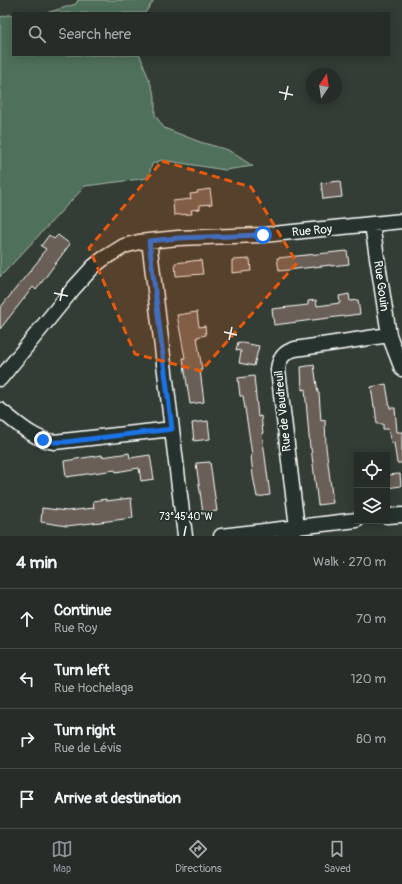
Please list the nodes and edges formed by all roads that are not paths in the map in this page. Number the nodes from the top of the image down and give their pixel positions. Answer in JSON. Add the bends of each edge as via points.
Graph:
{"nodes":[{"id":1,"x":402,"y":221,"type":"edge"},
{"id":2,"x":372,"y":225,"type":"junction"},
{"id":3,"x":149,"y":241,"type":"junction"},
{"id":4,"x":389,"y":335,"type":"junction"},
{"id":5,"x":402,"y":369,"type":"edge"},
{"id":6,"x":0,"y":379,"type":"edge"},
{"id":7,"x":0,"y":410,"type":"edge"},
{"id":8,"x":172,"y":429,"type":"junction"},
{"id":9,"x":402,"y":515,"type":"edge"},
{"id":10,"x":390,"y":516,"type":"edge"},
{"id":11,"x":354,"y":520,"type":"edge"},
{"id":12,"x":296,"y":527,"type":"junction"},
{"id":13,"x":185,"y":536,"type":"edge"},
{"id":14,"x":221,"y":536,"type":"edge"}],
"edges":[{"from":1,"to":2,"type":"street","name":"Rue Roy"},
{"from":2,"to":3,"type":"street","name":"Rue Roy","via":[[263,235]]},
{"from":2,"to":4,"type":"street","name":"Rue Gouin"},
{"from":3,"to":6,"type":"street","name":"Rue Roy","via":[[119,248],[103,258],[73,288]]},
{"from":3,"to":8,"type":"street"},
{"from":4,"to":5,"type":"street","name":"Rue Gouin"},
{"from":4,"to":12,"type":"street","name":"Rue de Vaudreuil","via":[[295,349],[284,353],[281,358],[278,370]]},
{"from":7,"to":8,"type":"street","via":[[32,434],[54,442]]},
{"from":8,"to":13,"type":"street"},
{"from":9,"to":10,"type":"street"},
{"from":11,"to":12,"type":"street"},
{"from":12,"to":14,"type":"street"}]}
